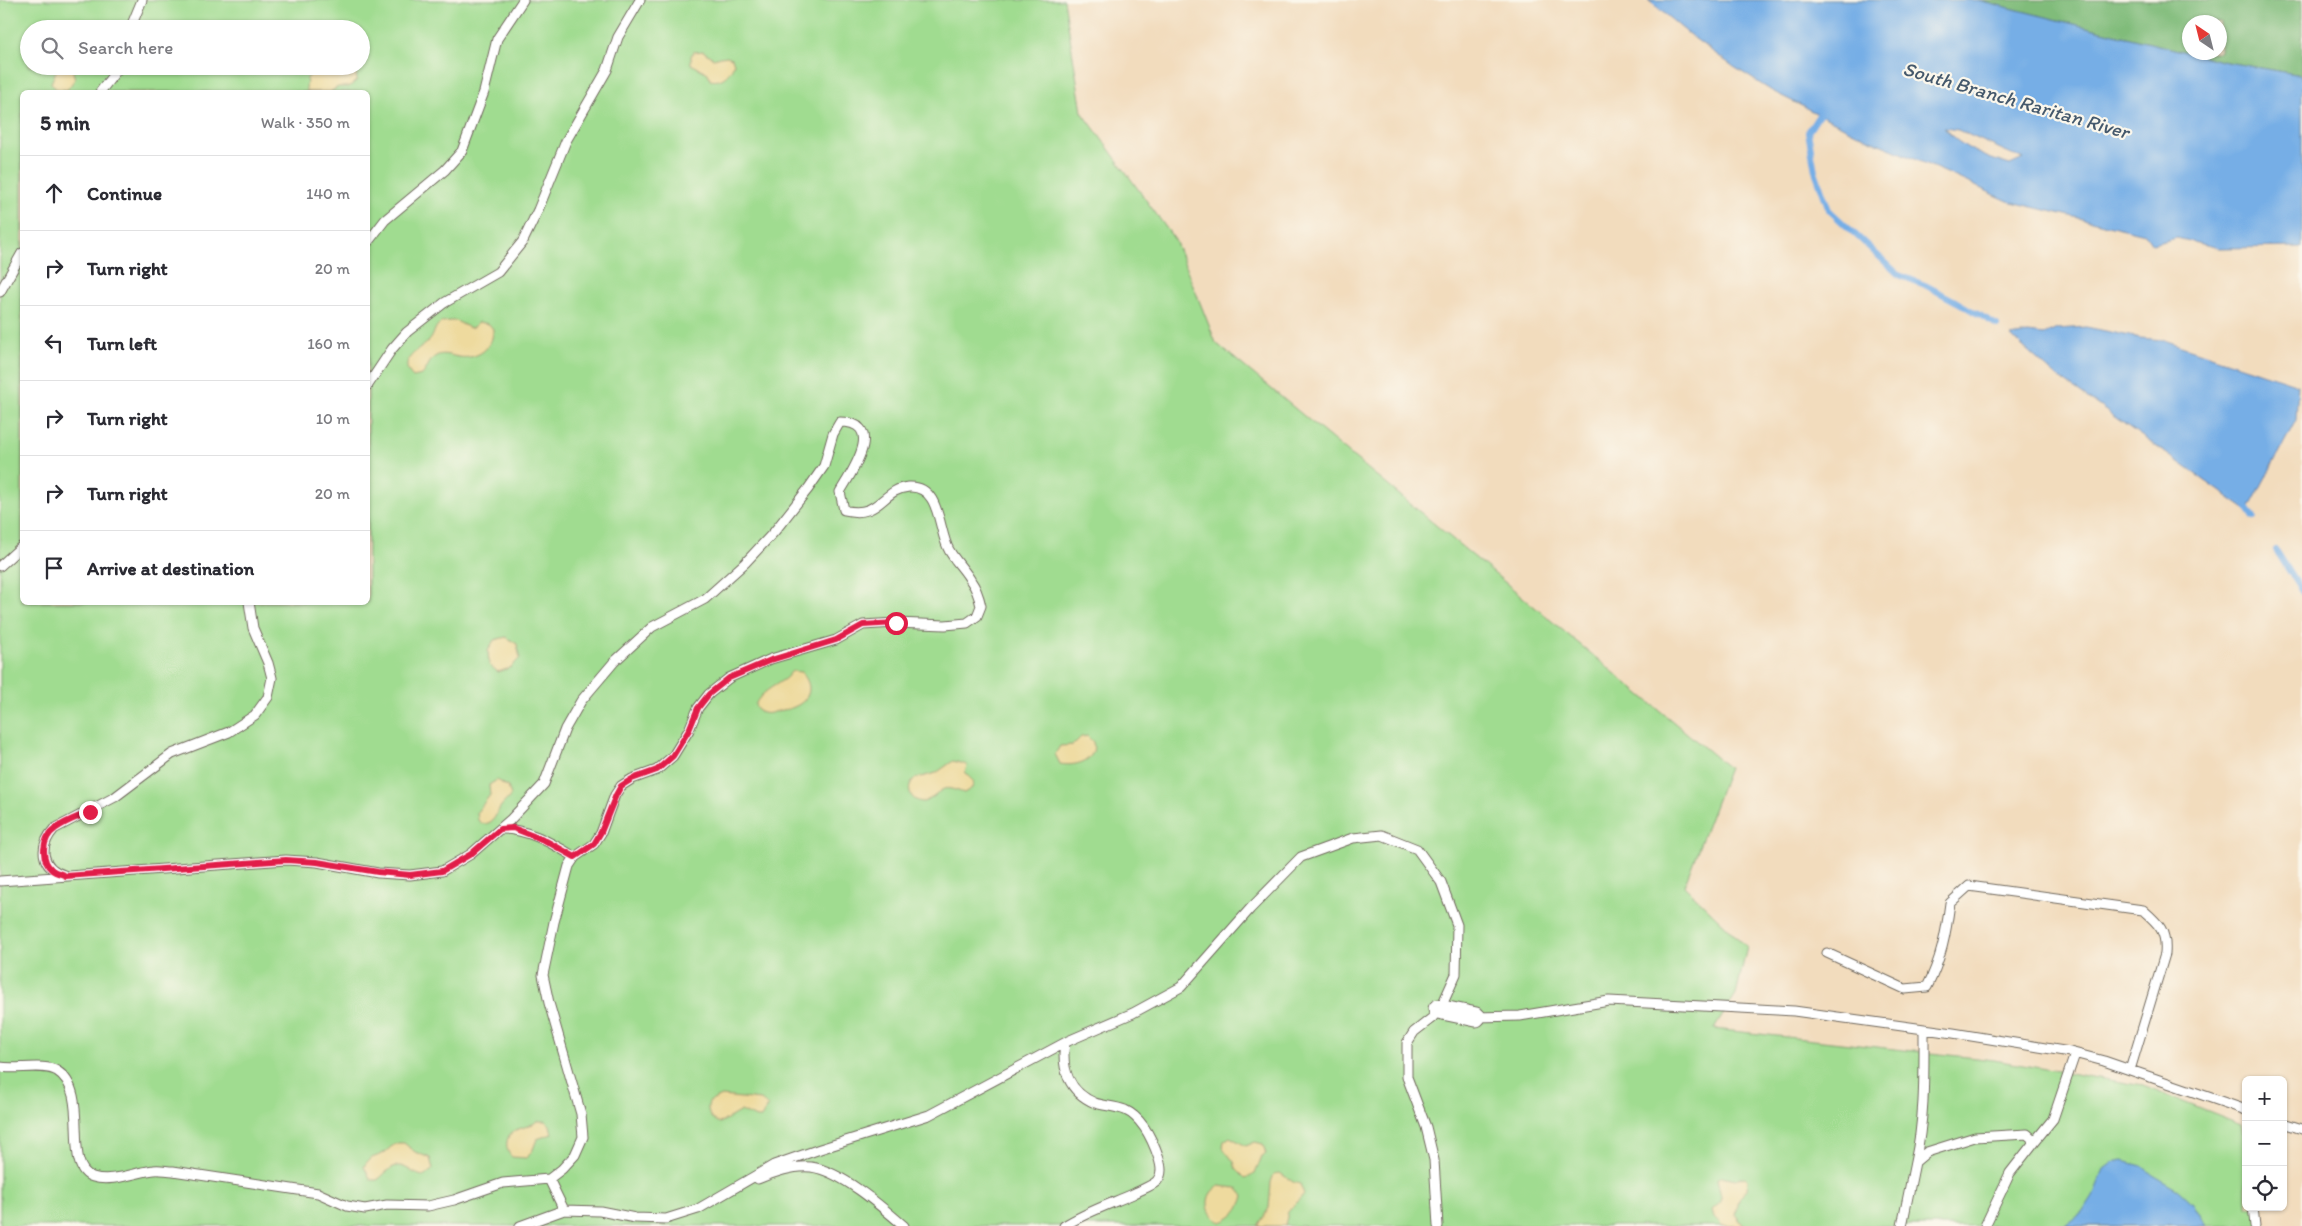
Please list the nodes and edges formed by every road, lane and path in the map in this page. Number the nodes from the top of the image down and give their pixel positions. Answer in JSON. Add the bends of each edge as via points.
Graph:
{"nodes":[{"id":1,"x":142,"y":0,"type":"edge"},
{"id":2,"x":523,"y":0,"type":"edge"},
{"id":3,"x":640,"y":0,"type":"edge"},
{"id":4,"x":134,"y":20,"type":"edge"},
{"id":5,"x":113,"y":75,"type":"edge"},
{"id":6,"x":102,"y":90,"type":"edge"},
{"id":7,"x":370,"y":239,"type":"edge"},
{"id":8,"x":20,"y":257,"type":"edge"},
{"id":9,"x":0,"y":292,"type":"edge"},
{"id":10,"x":370,"y":382,"type":"edge"},
{"id":11,"x":20,"y":548,"type":"edge"},
{"id":12,"x":0,"y":566,"type":"edge"},
{"id":13,"x":249,"y":605,"type":"edge"},
{"id":14,"x":500,"y":829,"type":"junction"},
{"id":15,"x":575,"y":857,"type":"junction"},
{"id":16,"x":66,"y":876,"type":"junction"},
{"id":17,"x":0,"y":881,"type":"edge"},
{"id":18,"x":1827,"y":953,"type":"dead end"},
{"id":19,"x":1438,"y":1009,"type":"junction"},
{"id":20,"x":1476,"y":1017,"type":"joint"},
{"id":21,"x":1924,"y":1029,"type":"junction"},
{"id":22,"x":1065,"y":1043,"type":"junction"},
{"id":23,"x":2075,"y":1054,"type":"junction"},
{"id":24,"x":0,"y":1067,"type":"edge"},
{"id":25,"x":2130,"y":1070,"type":"junction"},
{"id":26,"x":2242,"y":1109,"type":"edge"},
{"id":27,"x":2287,"y":1124,"type":"edge"},
{"id":28,"x":2302,"y":1129,"type":"edge"},
{"id":29,"x":2035,"y":1141,"type":"junction"},
{"id":30,"x":1915,"y":1162,"type":"junction"},
{"id":31,"x":549,"y":1179,"type":"junction"},
{"id":32,"x":724,"y":1194,"type":"junction"},
{"id":33,"x":564,"y":1210,"type":"junction"},
{"id":34,"x":2254,"y":1211,"type":"edge"},
{"id":35,"x":520,"y":1226,"type":"edge"},
{"id":36,"x":904,"y":1226,"type":"edge"},
{"id":37,"x":1064,"y":1226,"type":"edge"},
{"id":38,"x":1438,"y":1226,"type":"edge"},
{"id":39,"x":1902,"y":1226,"type":"edge"},
{"id":40,"x":1985,"y":1226,"type":"edge"},
{"id":41,"x":2255,"y":1226,"type":"edge"}],
"edges":[{"from":1,"to":4,"type":"lane"},
{"from":2,"to":7,"type":"lane","via":[[497,40],[484,92],[462,151],[446,170],[385,220]]},
{"from":3,"to":10,"type":"lane","via":[[618,37],[607,70],[566,141],[519,247],[498,272],[444,303],[407,332]]},
{"from":5,"to":6,"type":"lane"},
{"from":8,"to":9,"type":"lane"},
{"from":11,"to":12,"type":"lane"},
{"from":13,"to":16,"type":"lane","via":[[253,628],[272,678],[268,697],[255,715],[229,732],[172,754],[115,797],[54,829],[47,836],[44,855],[53,872]]},
{"from":14,"to":15,"type":"lane","via":[[524,831]]},
{"from":14,"to":15,"type":"lane","via":[[544,784],[565,730],[581,701],[614,662],[652,627],[705,599],[745,563],[824,466],[840,422],[852,422],[864,439],[860,459],[840,492],[844,510],[857,513],[870,510],[893,492],[909,487],[924,490],[934,503],[947,547],[977,592],[982,606],[977,616],[967,623],[945,625],[863,625],[836,640],[771,660],[729,678],[698,708],[673,756],[657,770],[621,786],[598,838]]},
{"from":14,"to":16,"type":"lane","via":[[471,854],[442,871],[410,875],[286,860]]},
{"from":15,"to":31,"type":"lane","via":[[564,884],[544,975],[581,1114],[583,1137],[576,1155]]},
{"from":16,"to":17,"type":"lane"},
{"from":18,"to":25,"type":"lane","via":[[1904,989],[1927,987],[1945,940],[1950,903],[1969,886],[2142,910],[2158,923],[2166,939],[2165,954]]},
{"from":19,"to":20,"type":"street"},
{"from":19,"to":22,"type":"lane","via":[[1456,974],[1457,925],[1441,882],[1417,848],[1382,835],[1353,838],[1301,857],[1181,987],[1133,1013]]},
{"from":19,"to":38,"type":"lane","via":[[1407,1043],[1407,1077],[1426,1127],[1434,1160]]},
{"from":20,"to":21,"type":"lane","via":[[1520,1016],[1609,1001],[1794,1011]]},
{"from":21,"to":23,"type":"lane"},
{"from":21,"to":30,"type":"lane","via":[[1924,1094]]},
{"from":22,"to":32,"type":"lane","via":[[929,1115],[774,1165]]},
{"from":22,"to":37,"type":"lane","via":[[1064,1068],[1070,1083],[1082,1096],[1134,1116],[1149,1133],[1162,1169],[1157,1180],[1141,1190]]},
{"from":23,"to":25,"type":"lane"},
{"from":23,"to":29,"type":"lane","via":[[2053,1119]]},
{"from":24,"to":31,"type":"lane","via":[[46,1067],[57,1071],[68,1081],[76,1109],[78,1156],[90,1177],[103,1179],[156,1170],[173,1171],[318,1194],[347,1206],[365,1209],[386,1204],[428,1206],[503,1183]]},
{"from":25,"to":26,"type":"lane"},
{"from":27,"to":28,"type":"lane"},
{"from":29,"to":30,"type":"lane","via":[[2027,1134],[1975,1136],[1927,1152]]},
{"from":29,"to":40,"type":"lane","via":[[2010,1174]]},
{"from":30,"to":39,"type":"lane"},
{"from":31,"to":33,"type":"lane"},
{"from":32,"to":33,"type":"lane","via":[[698,1209],[666,1219]]},
{"from":32,"to":36,"type":"lane","via":[[766,1176],[793,1168],[811,1167],[830,1173],[855,1188]]},
{"from":33,"to":35,"type":"lane"},
{"from":34,"to":41,"type":"lane"}]}
